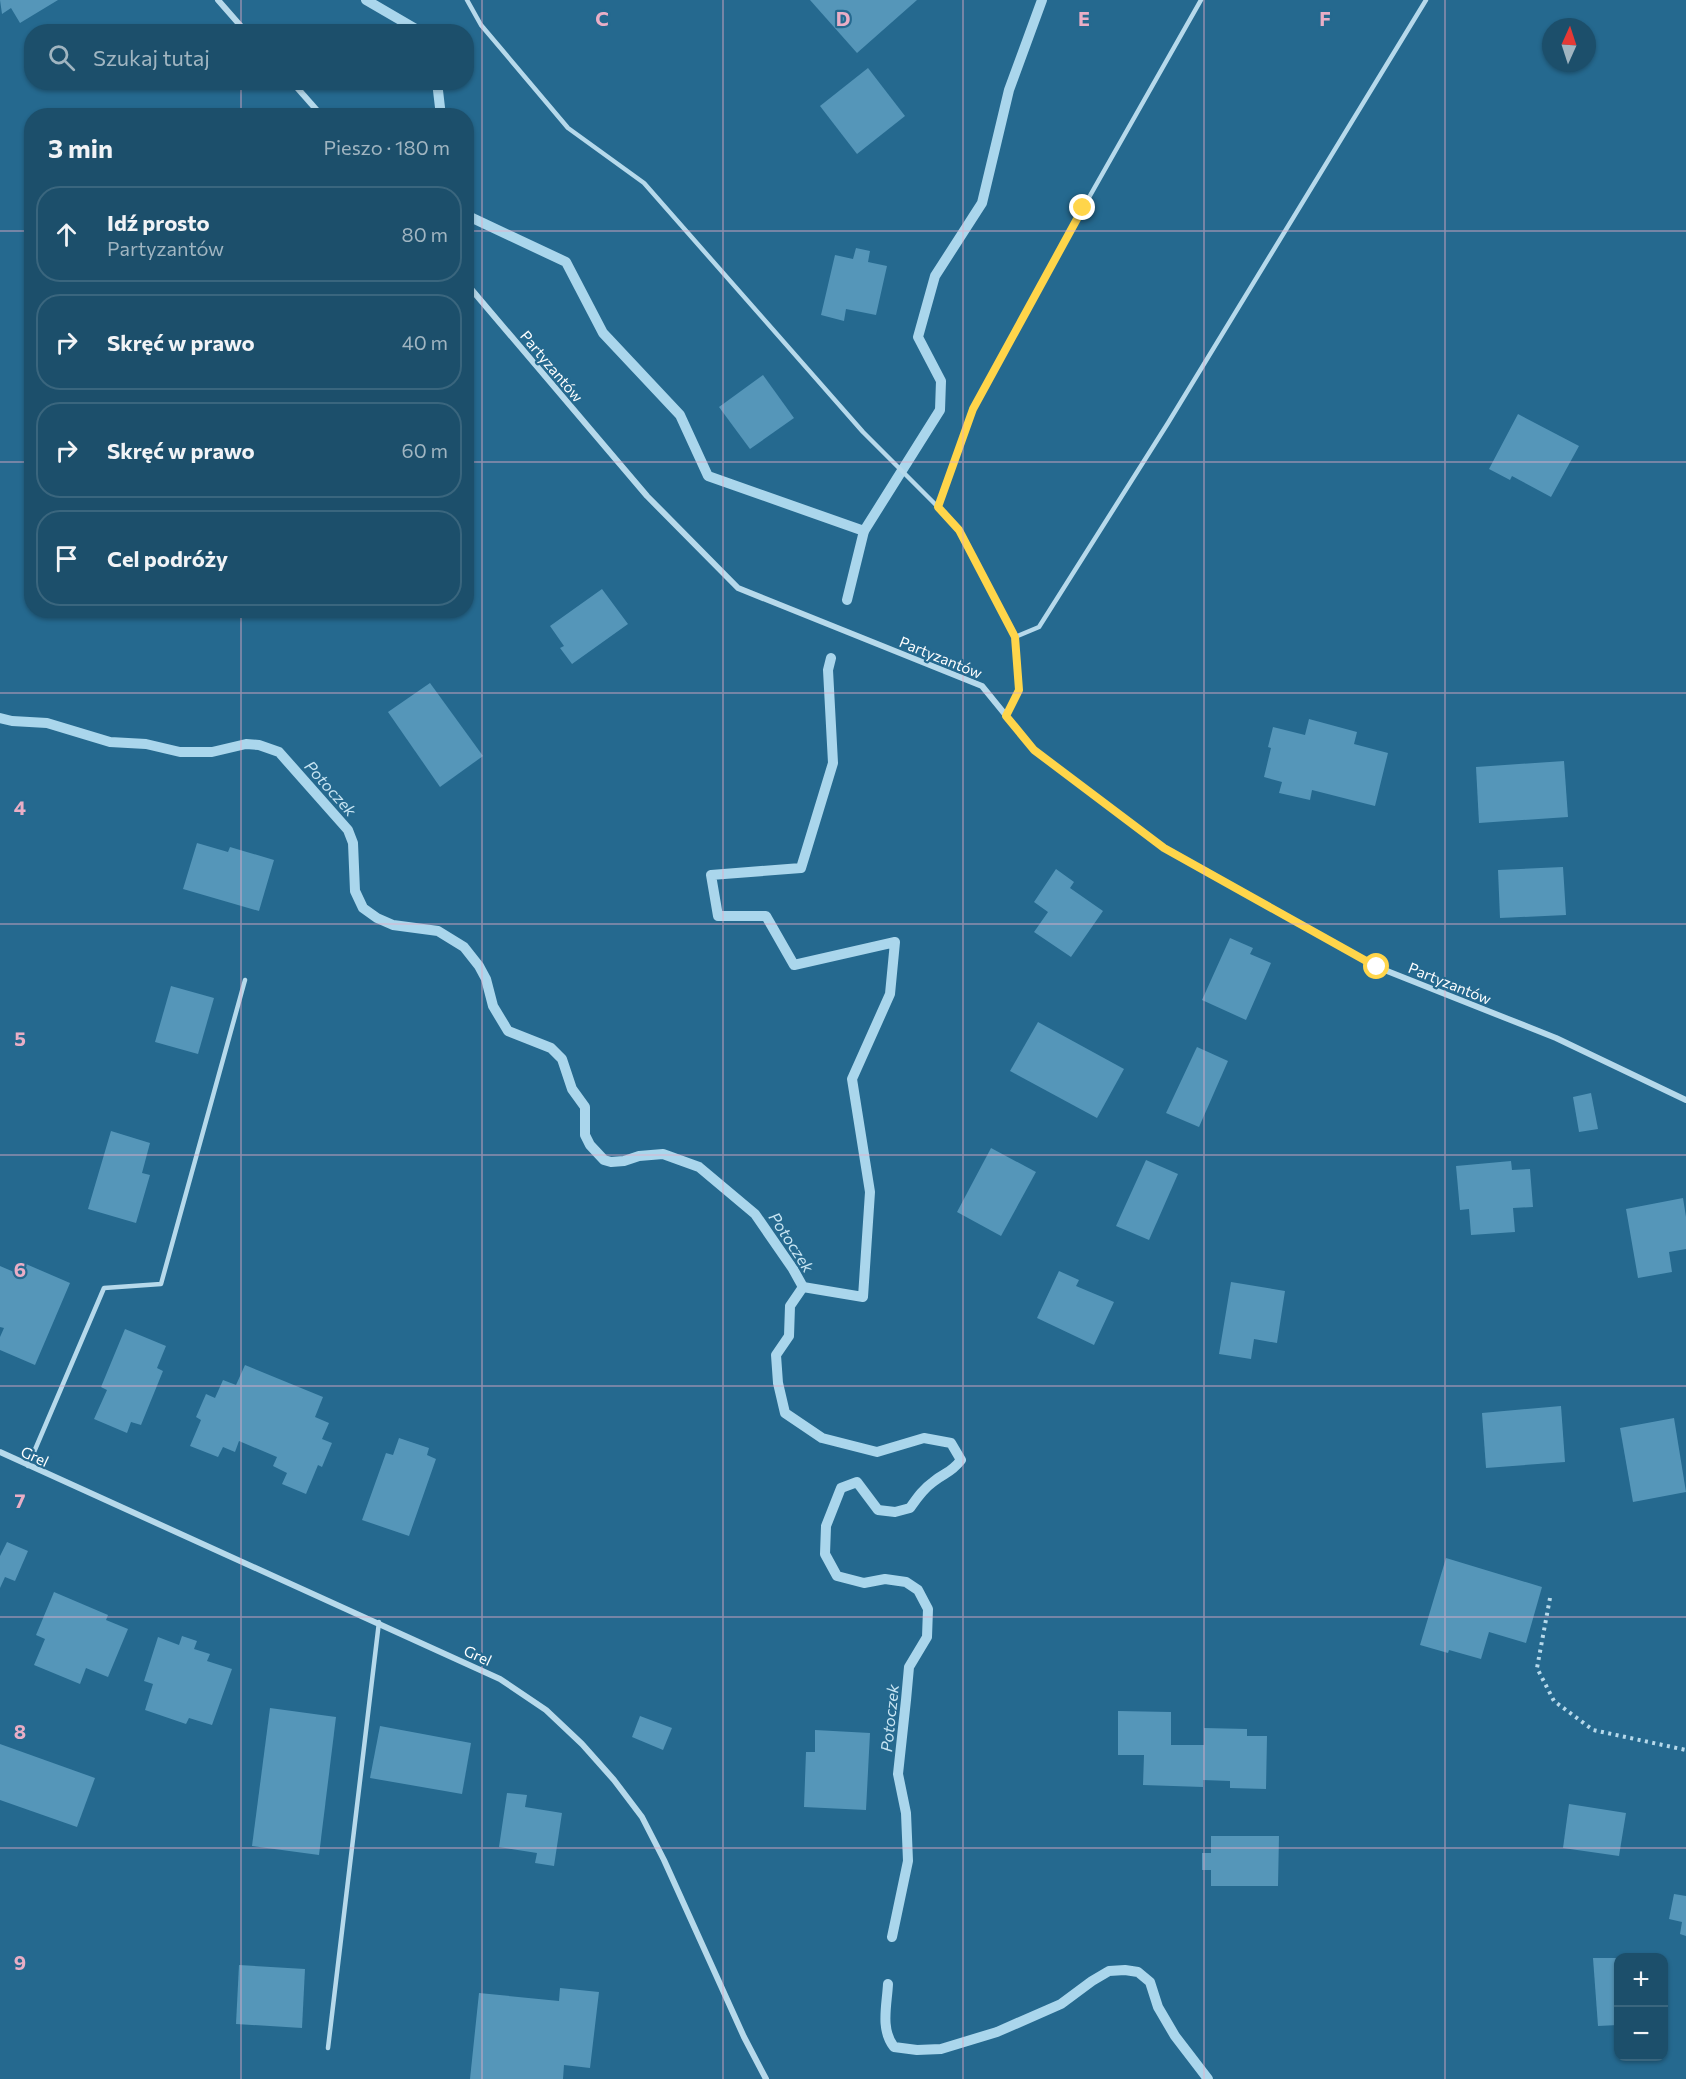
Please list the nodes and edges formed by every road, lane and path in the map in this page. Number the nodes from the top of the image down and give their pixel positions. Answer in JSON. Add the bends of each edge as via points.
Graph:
{"nodes":[{"id":1,"x":218,"y":0,"type":"edge"},
{"id":2,"x":467,"y":0,"type":"edge"},
{"id":3,"x":1201,"y":0,"type":"edge"},
{"id":4,"x":1426,"y":0,"type":"edge"},
{"id":5,"x":239,"y":24,"type":"edge"},
{"id":6,"x":299,"y":90,"type":"edge"},
{"id":7,"x":315,"y":108,"type":"edge"},
{"id":8,"x":474,"y":292,"type":"edge"},
{"id":9,"x":938,"y":507,"type":"junction"},
{"id":10,"x":1015,"y":637,"type":"junction"},
{"id":11,"x":1006,"y":716,"type":"junction"},
{"id":12,"x":245,"y":980,"type":"dead end"},
{"id":13,"x":1686,"y":1100,"type":"edge"},
{"id":14,"x":0,"y":1452,"type":"edge"},
{"id":15,"x":28,"y":1466,"type":"junction"},
{"id":16,"x":1550,"y":1598,"type":"dead end"},
{"id":17,"x":379,"y":1622,"type":"junction"},
{"id":18,"x":1686,"y":1750,"type":"edge"},
{"id":19,"x":328,"y":2048,"type":"dead end"},
{"id":20,"x":766,"y":2079,"type":"edge"}],
"edges":[{"from":1,"to":5,"type":"street"},
{"from":2,"to":9,"type":"lane","via":[[481,24],[568,128],[644,183],[863,432]]},
{"from":3,"to":9,"type":"lane","via":[[973,409]]},
{"from":4,"to":10,"type":"lane","via":[[1039,627]]},
{"from":6,"to":7,"type":"street"},
{"from":8,"to":11,"type":"street","name":"Partyzantów","via":[[647,496],[738,588],[982,686]]},
{"from":9,"to":10,"type":"lane","via":[[959,530]]},
{"from":10,"to":11,"type":"lane","via":[[1019,690]]},
{"from":11,"to":13,"type":"street","name":"Partyzantów","via":[[1034,750],[1164,848],[1377,967],[1556,1038]]},
{"from":12,"to":15,"type":"lane","via":[[161,1284],[104,1288]]},
{"from":14,"to":15,"type":"street","name":"Grel"},
{"from":15,"to":17,"type":"street","name":"Grel"},
{"from":16,"to":18,"type":"path","via":[[1537,1668],[1554,1701],[1593,1730]]},
{"from":17,"to":19,"type":"lane"},
{"from":17,"to":20,"type":"street","name":"Grel","via":[[500,1678],[546,1710],[614,1780],[642,1817],[664,1860]]}]}
